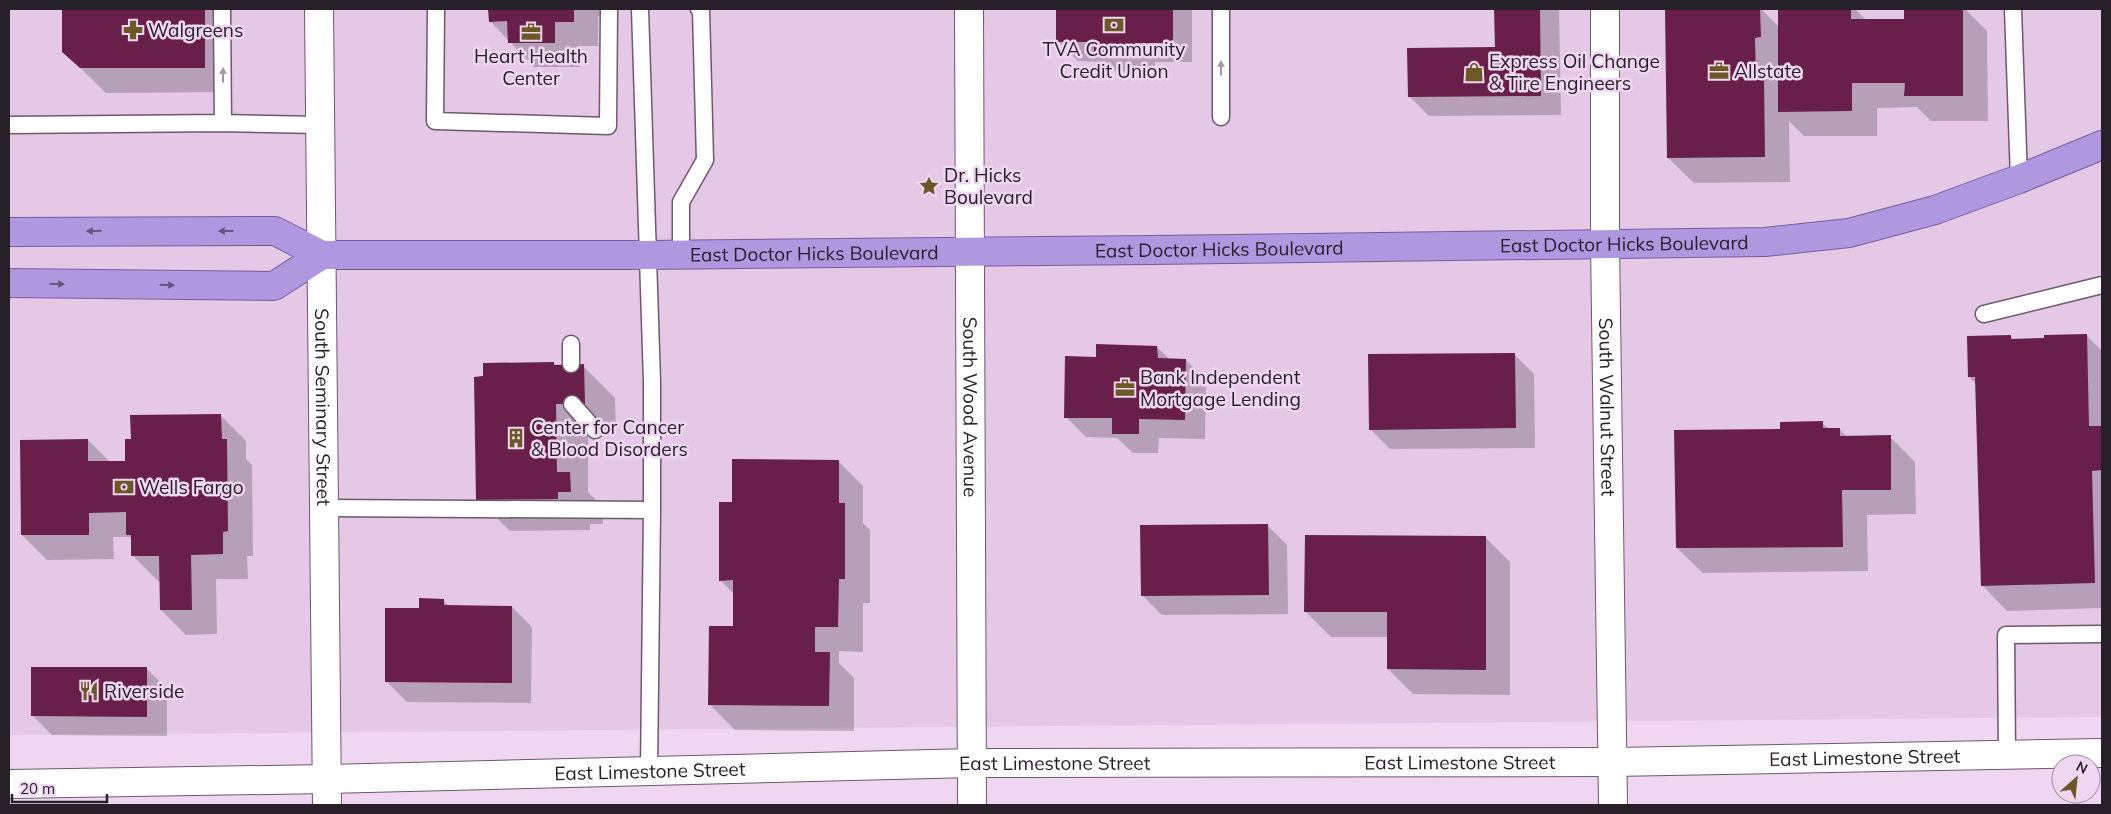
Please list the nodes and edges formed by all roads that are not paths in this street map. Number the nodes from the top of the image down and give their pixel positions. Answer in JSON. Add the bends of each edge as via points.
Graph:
{"nodes":[{"id":1,"x":222,"y":9,"type":"edge"},
{"id":2,"x":319,"y":9,"type":"edge"},
{"id":3,"x":436,"y":9,"type":"edge"},
{"id":4,"x":609,"y":9,"type":"edge"},
{"id":5,"x":640,"y":9,"type":"edge"},
{"id":6,"x":699,"y":9,"type":"edge"},
{"id":7,"x":969,"y":9,"type":"edge"},
{"id":8,"x":1221,"y":9,"type":"edge"},
{"id":9,"x":1605,"y":9,"type":"edge"},
{"id":10,"x":2013,"y":9,"type":"edge"},
{"id":11,"x":1221,"y":116,"type":"dead end"},
{"id":12,"x":223,"y":124,"type":"junction"},
{"id":13,"x":9,"y":125,"type":"edge"},
{"id":14,"x":320,"y":125,"type":"junction"},
{"id":15,"x":2102,"y":144,"type":"edge"},
{"id":16,"x":2019,"y":179,"type":"junction"},
{"id":17,"x":9,"y":232,"type":"edge"},
{"id":18,"x":1606,"y":244,"type":"junction"},
{"id":19,"x":971,"y":251,"type":"junction"},
{"id":20,"x":681,"y":254,"type":"junction"},
{"id":21,"x":322,"y":255,"type":"junction"},
{"id":22,"x":647,"y":255,"type":"junction"},
{"id":23,"x":9,"y":284,"type":"edge"},
{"id":24,"x":2102,"y":285,"type":"edge"},
{"id":25,"x":1984,"y":314,"type":"dead end"},
{"id":26,"x":571,"y":344,"type":"dead end"},
{"id":27,"x":571,"y":364,"type":"dead end"},
{"id":28,"x":572,"y":404,"type":"dead end"},
{"id":29,"x":595,"y":430,"type":"dead end"},
{"id":30,"x":324,"y":508,"type":"junction"},
{"id":31,"x":652,"y":510,"type":"junction"},
{"id":32,"x":2102,"y":634,"type":"edge"},
{"id":33,"x":2102,"y":753,"type":"edge"},
{"id":34,"x":2007,"y":755,"type":"junction"},
{"id":35,"x":1613,"y":762,"type":"junction"},
{"id":36,"x":972,"y":763,"type":"junction"},
{"id":37,"x":649,"y":771,"type":"junction"},
{"id":38,"x":9,"y":784,"type":"edge"},
{"id":39,"x":327,"y":792,"type":"edge"},
{"id":40,"x":972,"y":805,"type":"edge"},
{"id":41,"x":1613,"y":805,"type":"edge"}],
"edges":[{"from":12,"to":1,"type":"lane","one_way":true},
{"from":2,"to":14,"type":"street","name":"South Seminary Street"},
{"from":3,"to":4,"type":"lane","via":[[436,121],[608,126]]},
{"from":5,"to":22,"type":"lane"},
{"from":6,"to":20,"type":"lane","via":[[705,160],[681,202]]},
{"from":7,"to":19,"type":"street","name":"South Wood Avenue"},
{"from":11,"to":8,"type":"lane","one_way":true},
{"from":9,"to":18,"type":"street","name":"South Walnut Street"},
{"from":10,"to":16,"type":"lane"},
{"from":12,"to":13,"type":"lane"},
{"from":12,"to":14,"type":"lane"},
{"from":14,"to":21,"type":"street","name":"South Seminary Street"},
{"from":15,"to":16,"type":"highway","name":"East Doctor Hicks Boulevard"},
{"from":16,"to":18,"type":"highway","name":"East Doctor Hicks Boulevard","via":[[1935,210],[1849,233],[1764,242]]},
{"from":21,"to":17,"type":"highway","name":"East Doctor Hicks Boulevard","one_way":true,"via":[[275,231]]},
{"from":18,"to":19,"type":"highway","name":"East Doctor Hicks Boulevard"},
{"from":18,"to":35,"type":"street","name":"South Walnut Street"},
{"from":19,"to":20,"type":"highway","name":"East Doctor Hicks Boulevard"},
{"from":19,"to":36,"type":"street","name":"South Wood Avenue"},
{"from":20,"to":22,"type":"highway","name":"East Doctor Hicks Boulevard"},
{"from":21,"to":22,"type":"highway","name":"East Doctor Hicks Boulevard"},
{"from":23,"to":21,"type":"highway","one_way":true,"via":[[274,286]]},
{"from":21,"to":30,"type":"street","name":"South Seminary Street"},
{"from":22,"to":31,"type":"lane","via":[[652,382]]},
{"from":24,"to":25,"type":"lane"},
{"from":26,"to":27,"type":"lane"},
{"from":28,"to":29,"type":"lane"},
{"from":30,"to":31,"type":"lane"},
{"from":30,"to":39,"type":"street","name":"South Seminary Street"},
{"from":31,"to":37,"type":"lane"},
{"from":32,"to":34,"type":"lane","via":[[2006,634]]},
{"from":33,"to":34,"type":"street","name":"East Limestone Street"},
{"from":34,"to":35,"type":"street","name":"East Limestone Street"},
{"from":35,"to":36,"type":"street","name":"East Limestone Street"},
{"from":35,"to":41,"type":"street","name":"South Walnut Street"},
{"from":36,"to":37,"type":"street","name":"East Limestone Street"},
{"from":36,"to":40,"type":"street","name":"South Wood Avenue"},
{"from":37,"to":39,"type":"street","name":"East Limestone Street"},
{"from":38,"to":39,"type":"street","name":"East Limestone Street"}]}
